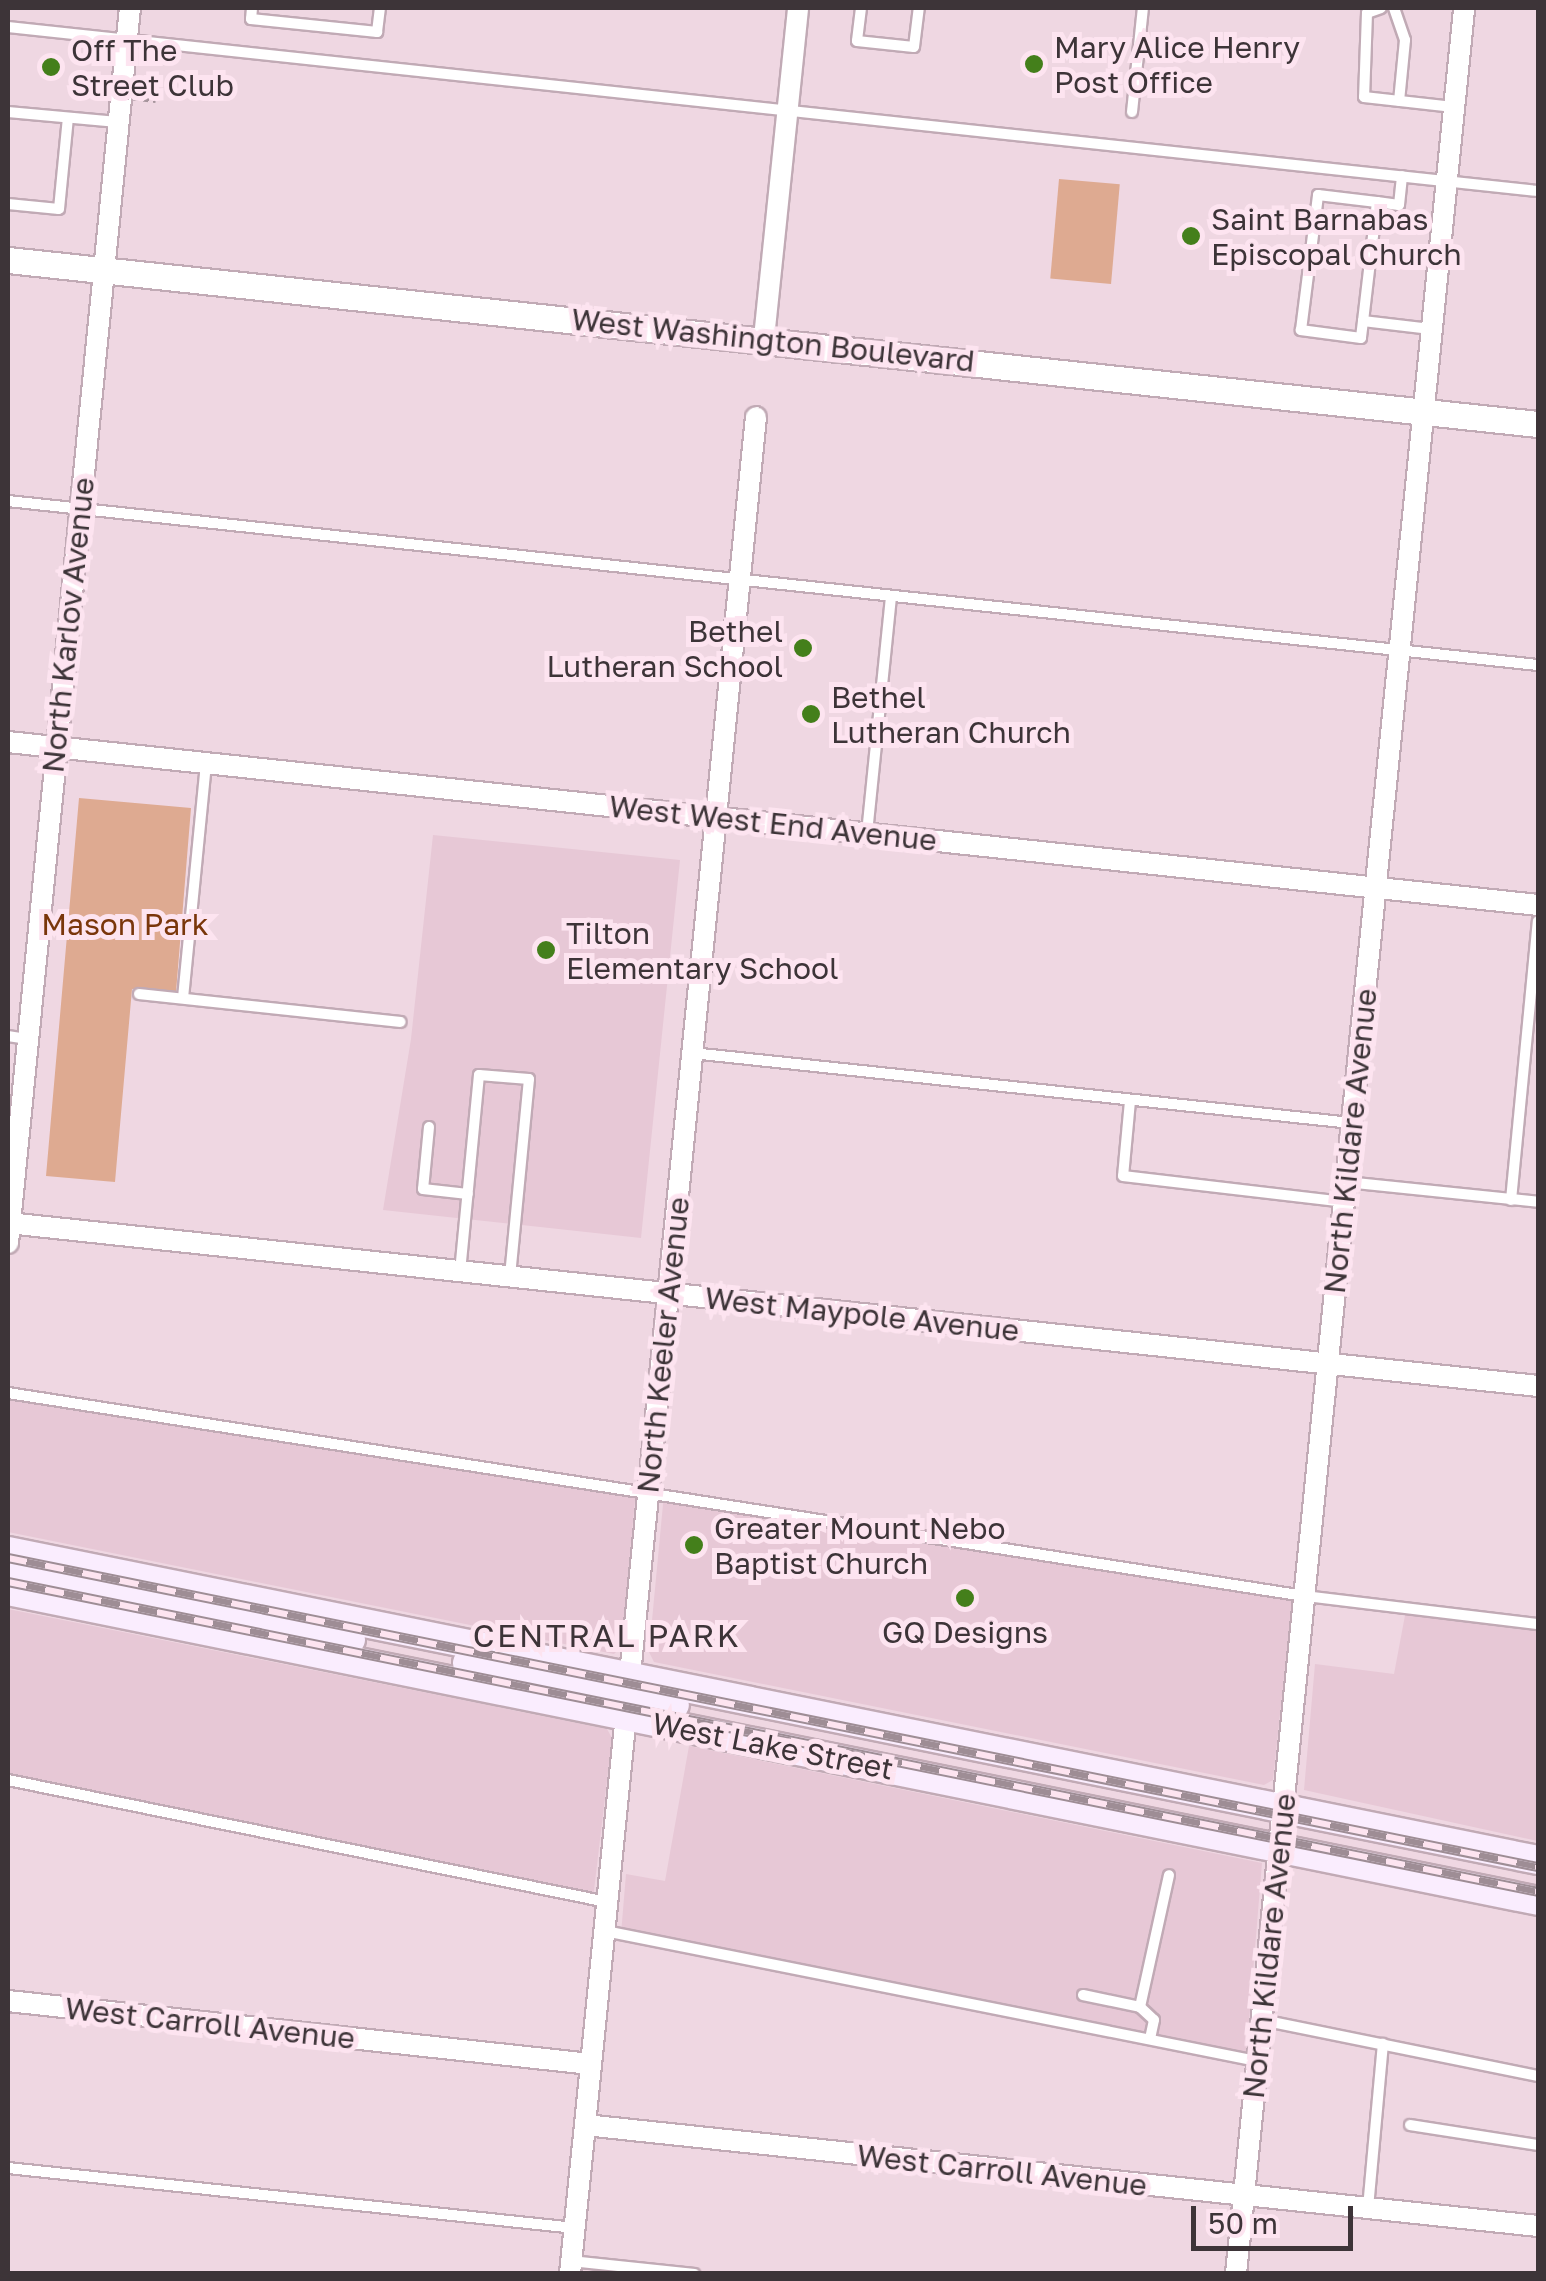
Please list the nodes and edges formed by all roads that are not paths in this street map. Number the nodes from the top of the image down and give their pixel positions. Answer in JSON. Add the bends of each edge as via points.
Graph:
{"nodes":[{"id":1,"x":130,"y":8,"type":"edge"},
{"id":2,"x":252,"y":8,"type":"edge"},
{"id":3,"x":380,"y":8,"type":"edge"},
{"id":4,"x":798,"y":8,"type":"edge"},
{"id":5,"x":861,"y":8,"type":"edge"},
{"id":6,"x":919,"y":8,"type":"edge"},
{"id":7,"x":1144,"y":8,"type":"edge"},
{"id":8,"x":1382,"y":8,"type":"edge"},
{"id":9,"x":1394,"y":8,"type":"edge"},
{"id":10,"x":1464,"y":8,"type":"edge"},
{"id":11,"x":8,"y":27,"type":"edge"},
{"id":12,"x":126,"y":40,"type":"junction"},
{"id":13,"x":1399,"y":102,"type":"junction"},
{"id":14,"x":1454,"y":107,"type":"junction"},
{"id":15,"x":8,"y":112,"type":"edge"},
{"id":16,"x":787,"y":112,"type":"junction"},
{"id":17,"x":1132,"y":112,"type":"dead end"},
{"id":18,"x":68,"y":118,"type":"junction"},
{"id":19,"x":118,"y":122,"type":"junction"},
{"id":20,"x":1402,"y":176,"type":"junction"},
{"id":21,"x":1447,"y":181,"type":"junction"},
{"id":22,"x":1538,"y":190,"type":"edge"},
{"id":23,"x":1377,"y":202,"type":"junction"},
{"id":24,"x":8,"y":204,"type":"edge"},
{"id":25,"x":8,"y":260,"type":"edge"},
{"id":26,"x":103,"y":270,"type":"junction"},
{"id":27,"x":1363,"y":321,"type":"junction"},
{"id":28,"x":1432,"y":329,"type":"junction"},
{"id":29,"x":764,"y":338,"type":"junction"},
{"id":30,"x":1424,"y":411,"type":"junction"},
{"id":31,"x":756,"y":417,"type":"dead end"},
{"id":32,"x":1538,"y":424,"type":"edge"},
{"id":33,"x":8,"y":501,"type":"edge"},
{"id":34,"x":80,"y":508,"type":"junction"},
{"id":35,"x":740,"y":580,"type":"junction"},
{"id":36,"x":891,"y":596,"type":"junction"},
{"id":37,"x":1399,"y":650,"type":"junction"},
{"id":38,"x":1538,"y":665,"type":"edge"},
{"id":39,"x":8,"y":742,"type":"edge"},
{"id":40,"x":56,"y":747,"type":"junction"},
{"id":41,"x":206,"y":763,"type":"junction"},
{"id":42,"x":715,"y":817,"type":"junction"},
{"id":43,"x":867,"y":834,"type":"junction"},
{"id":44,"x":1376,"y":888,"type":"junction"},
{"id":45,"x":1538,"y":905,"type":"edge"},
{"id":46,"x":1538,"y":920,"type":"edge"},
{"id":47,"x":139,"y":994,"type":"dead end"},
{"id":48,"x":184,"y":998,"type":"junction"},
{"id":49,"x":401,"y":1022,"type":"dead end"},
{"id":50,"x":18,"y":1037,"type":"edge"},
{"id":51,"x":692,"y":1053,"type":"junction"},
{"id":52,"x":1130,"y":1102,"type":"junction"},
{"id":53,"x":1352,"y":1124,"type":"junction"},
{"id":54,"x":429,"y":1127,"type":"dead end"},
{"id":55,"x":1345,"y":1192,"type":"junction"},
{"id":56,"x":468,"y":1194,"type":"junction"},
{"id":57,"x":1511,"y":1200,"type":"junction"},
{"id":58,"x":1538,"y":1202,"type":"edge"},
{"id":59,"x":8,"y":1230,"type":"edge"},
{"id":60,"x":460,"y":1272,"type":"junction"},
{"id":61,"x":510,"y":1277,"type":"junction"},
{"id":62,"x":668,"y":1294,"type":"junction"},
{"id":63,"x":1328,"y":1364,"type":"junction"},
{"id":64,"x":1538,"y":1386,"type":"edge"},
{"id":65,"x":8,"y":1393,"type":"edge"},
{"id":66,"x":648,"y":1492,"type":"junction"},
{"id":67,"x":8,"y":1551,"type":"edge"},
{"id":68,"x":8,"y":1570,"type":"edge"},
{"id":69,"x":8,"y":1591,"type":"edge"},
{"id":70,"x":1304,"y":1596,"type":"junction"},
{"id":71,"x":1538,"y":1624,"type":"edge"},
{"id":72,"x":628,"y":1696,"type":"junction"},
{"id":73,"x":8,"y":1780,"type":"edge"},
{"id":74,"x":1281,"y":1828,"type":"junction"},
{"id":75,"x":1538,"y":1860,"type":"edge"},
{"id":76,"x":1169,"y":1875,"type":"dead end"},
{"id":77,"x":1538,"y":1880,"type":"edge"},
{"id":78,"x":1538,"y":1901,"type":"edge"},
{"id":79,"x":607,"y":1902,"type":"junction"},
{"id":80,"x":604,"y":1931,"type":"junction"},
{"id":81,"x":1083,"y":1995,"type":"dead end"},
{"id":82,"x":8,"y":2001,"type":"edge"},
{"id":83,"x":1140,"y":2007,"type":"junction"},
{"id":84,"x":1262,"y":2020,"type":"junction"},
{"id":85,"x":1150,"y":2040,"type":"junction"},
{"id":86,"x":1383,"y":2044,"type":"junction"},
{"id":87,"x":1257,"y":2061,"type":"junction"},
{"id":88,"x":591,"y":2064,"type":"junction"},
{"id":89,"x":1538,"y":2076,"type":"edge"},
{"id":90,"x":1410,"y":2125,"type":"dead end"},
{"id":91,"x":585,"y":2126,"type":"junction"},
{"id":92,"x":1538,"y":2145,"type":"edge"},
{"id":93,"x":8,"y":2168,"type":"edge"},
{"id":94,"x":1244,"y":2196,"type":"junction"},
{"id":95,"x":1368,"y":2208,"type":"junction"},
{"id":96,"x":1538,"y":2226,"type":"edge"},
{"id":97,"x":574,"y":2228,"type":"junction"},
{"id":98,"x":571,"y":2267,"type":"edge"},
{"id":99,"x":694,"y":2274,"type":"edge"},
{"id":100,"x":1236,"y":2274,"type":"edge"}],
"edges":[{"from":1,"to":12,"type":"street","name":"North Karlov Avenue"},
{"from":2,"to":3,"type":"lane","via":[[251,19],[378,32]]},
{"from":4,"to":16,"type":"street"},
{"from":5,"to":6,"type":"lane","via":[[857,41],[914,47]]},
{"from":7,"to":17,"type":"lane"},
{"from":8,"to":13,"type":"lane","via":[[1366,13],[1360,90]]},
{"from":9,"to":13,"type":"lane","via":[[1405,40]]},
{"from":10,"to":14,"type":"street","name":"North Kildare Avenue"},
{"from":11,"to":12,"type":"lane"},
{"from":12,"to":16,"type":"lane"},
{"from":12,"to":19,"type":"street","name":"North Karlov Avenue"},
{"from":13,"to":14,"type":"lane"},
{"from":14,"to":21,"type":"street","name":"North Kildare Avenue"},
{"from":15,"to":18,"type":"lane"},
{"from":16,"to":20,"type":"lane"},
{"from":16,"to":29,"type":"street"},
{"from":18,"to":19,"type":"lane"},
{"from":18,"to":24,"type":"lane","via":[[59,209]]},
{"from":19,"to":26,"type":"street","name":"North Karlov Avenue"},
{"from":20,"to":21,"type":"lane"},
{"from":20,"to":23,"type":"lane","via":[[1399,205]]},
{"from":21,"to":22,"type":"lane"},
{"from":21,"to":28,"type":"street","name":"North Kildare Avenue"},
{"from":23,"to":27,"type":"lane"},
{"from":23,"to":27,"type":"lane","via":[[1318,195],[1301,330],[1361,338]]},
{"from":25,"to":26,"type":"street","name":"West Washington Boulevard"},
{"from":26,"to":29,"type":"street","name":"West Washington Boulevard"},
{"from":26,"to":34,"type":"street","name":"North Karlov Avenue"},
{"from":27,"to":28,"type":"lane"},
{"from":28,"to":30,"type":"street","name":"North Kildare Avenue"},
{"from":29,"to":30,"type":"street","name":"West Washington Boulevard"},
{"from":30,"to":32,"type":"street","name":"West Washington Boulevard"},
{"from":30,"to":37,"type":"street","name":"North Kildare Avenue"},
{"from":31,"to":35,"type":"street","name":"North Keeler Avenue"},
{"from":33,"to":34,"type":"lane"},
{"from":34,"to":35,"type":"lane"},
{"from":34,"to":40,"type":"street","name":"North Karlov Avenue"},
{"from":35,"to":36,"type":"lane"},
{"from":35,"to":42,"type":"street","name":"North Keeler Avenue"},
{"from":36,"to":37,"type":"lane"},
{"from":36,"to":43,"type":"lane"},
{"from":37,"to":38,"type":"lane"},
{"from":37,"to":44,"type":"street","name":"North Kildare Avenue"},
{"from":39,"to":40,"type":"street","name":"West West End Avenue"},
{"from":40,"to":41,"type":"street","name":"West West End Avenue"},
{"from":40,"to":50,"type":"street","name":"North Karlov Avenue"},
{"from":41,"to":42,"type":"street","name":"West West End Avenue"},
{"from":41,"to":48,"type":"lane"},
{"from":42,"to":43,"type":"street","name":"West West End Avenue"},
{"from":42,"to":51,"type":"street","name":"North Keeler Avenue"},
{"from":43,"to":44,"type":"street","name":"West West End Avenue"},
{"from":44,"to":45,"type":"street","name":"West West End Avenue"},
{"from":44,"to":53,"type":"street","name":"North Kildare Avenue"},
{"from":46,"to":57,"type":"lane"},
{"from":47,"to":48,"type":"lane"},
{"from":48,"to":49,"type":"lane"},
{"from":50,"to":59,"type":"street","name":"North Karlov Avenue"},
{"from":51,"to":52,"type":"lane"},
{"from":51,"to":62,"type":"street","name":"North Keeler Avenue"},
{"from":52,"to":53,"type":"lane"},
{"from":52,"to":55,"type":"lane","via":[[1122,1176]]},
{"from":53,"to":55,"type":"street","name":"North Kildare Avenue"},
{"from":54,"to":56,"type":"lane","via":[[423,1190]]},
{"from":55,"to":57,"type":"lane"},
{"from":55,"to":63,"type":"street","name":"North Kildare Avenue"},
{"from":56,"to":60,"type":"lane"},
{"from":56,"to":61,"type":"lane","via":[[479,1075],[529,1079]]},
{"from":57,"to":58,"type":"lane"},
{"from":59,"to":60,"type":"street","name":"West Maypole Avenue"},
{"from":60,"to":61,"type":"street","name":"West Maypole Avenue"},
{"from":61,"to":62,"type":"street","name":"West Maypole Avenue"},
{"from":62,"to":63,"type":"street","name":"West Maypole Avenue"},
{"from":62,"to":66,"type":"street","name":"North Keeler Avenue"},
{"from":63,"to":64,"type":"street","name":"West Maypole Avenue"},
{"from":63,"to":70,"type":"street","name":"North Kildare Avenue"},
{"from":65,"to":66,"type":"lane"},
{"from":66,"to":70,"type":"lane"},
{"from":66,"to":72,"type":"street","name":"North Keeler Avenue"},
{"from":67,"to":72,"type":"main road","name":"West Lake Street"},
{"from":68,"to":72,"type":"main road","name":"West Lake Street"},
{"from":69,"to":72,"type":"main road","name":"West Lake Street"},
{"from":70,"to":71,"type":"lane"},
{"from":70,"to":74,"type":"street","name":"North Kildare Avenue"},
{"from":72,"to":74,"type":"main road","name":"West Lake Street"},
{"from":72,"to":74,"type":"main road","name":"West Lake Street"},
{"from":72,"to":79,"type":"street","name":"North Keeler Avenue"},
{"from":73,"to":79,"type":"lane"},
{"from":74,"to":75,"type":"main road","name":"West Lake Street"},
{"from":74,"to":77,"type":"main road","name":"West Lake Street"},
{"from":74,"to":78,"type":"main road","name":"West Lake Street"},
{"from":74,"to":84,"type":"street","name":"North Kildare Avenue"},
{"from":76,"to":83,"type":"lane"},
{"from":79,"to":80,"type":"street","name":"North Keeler Avenue"},
{"from":80,"to":85,"type":"lane"},
{"from":80,"to":88,"type":"street","name":"North Keeler Avenue"},
{"from":81,"to":83,"type":"lane"},
{"from":82,"to":88,"type":"street","name":"West Carroll Avenue"},
{"from":83,"to":85,"type":"lane","via":[[1154,2020]]},
{"from":84,"to":86,"type":"lane"},
{"from":84,"to":87,"type":"street","name":"North Kildare Avenue"},
{"from":85,"to":87,"type":"lane"},
{"from":86,"to":89,"type":"lane"},
{"from":86,"to":95,"type":"lane"},
{"from":87,"to":94,"type":"street","name":"North Kildare Avenue"},
{"from":88,"to":91,"type":"street","name":"North Keeler Avenue"},
{"from":90,"to":92,"type":"lane"},
{"from":91,"to":94,"type":"street","name":"West Carroll Avenue"},
{"from":91,"to":97,"type":"street","name":"North Keeler Avenue"},
{"from":93,"to":97,"type":"lane"},
{"from":94,"to":95,"type":"street","name":"West Carroll Avenue"},
{"from":94,"to":100,"type":"street","name":"North Kildare Avenue"},
{"from":95,"to":96,"type":"street","name":"West Carroll Avenue"},
{"from":97,"to":98,"type":"street","name":"North Keeler Avenue"},
{"from":98,"to":99,"type":"lane"}]}
